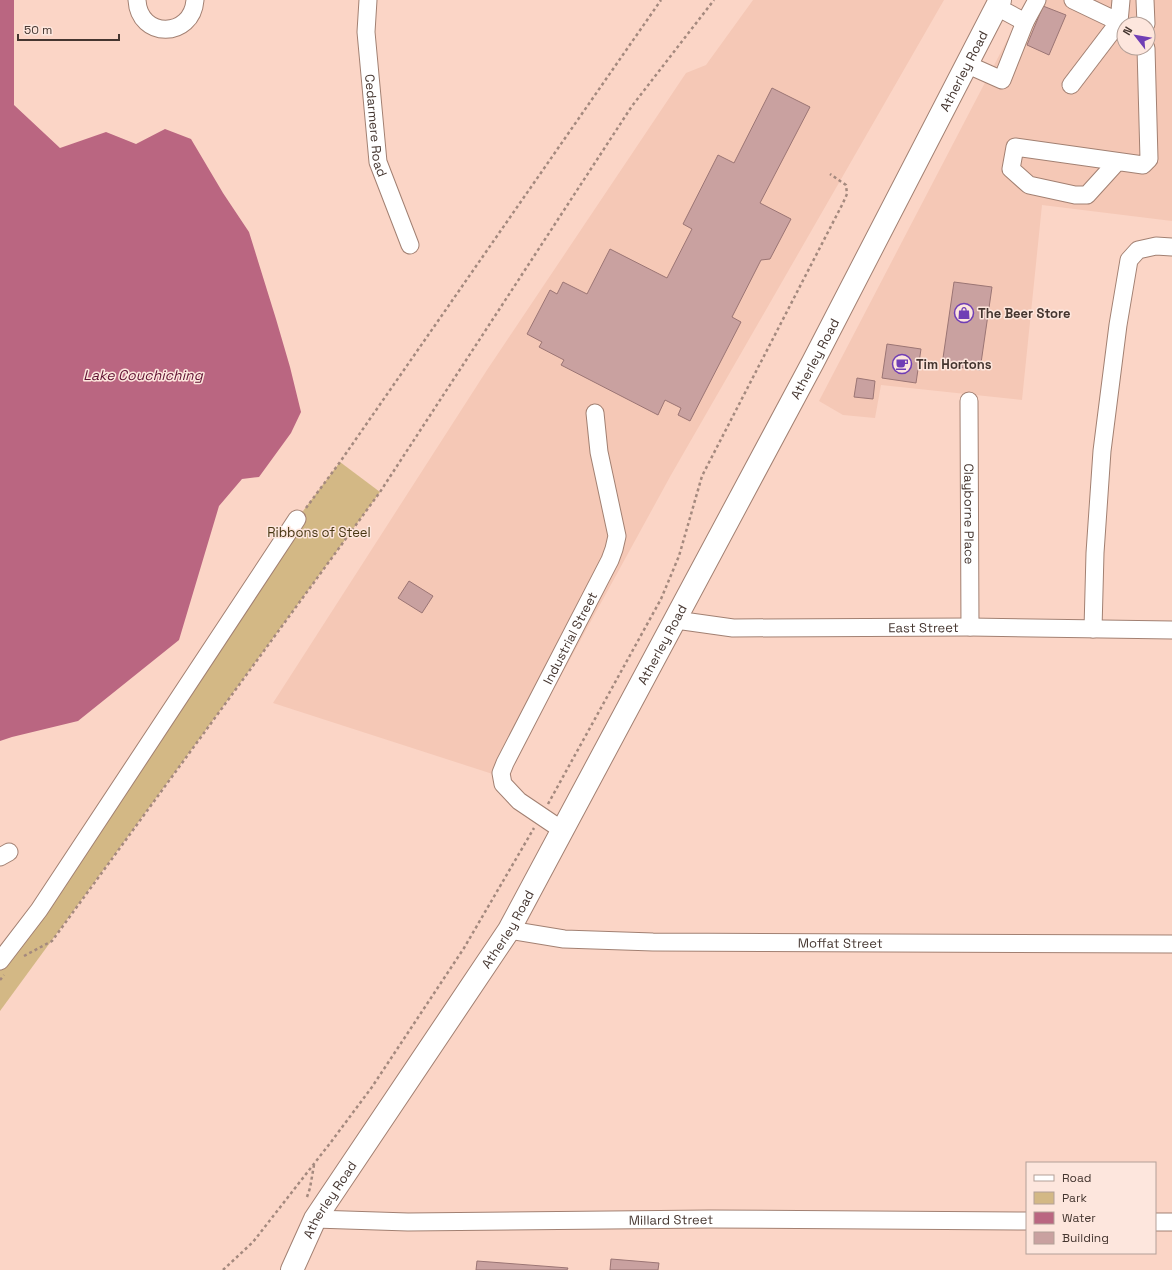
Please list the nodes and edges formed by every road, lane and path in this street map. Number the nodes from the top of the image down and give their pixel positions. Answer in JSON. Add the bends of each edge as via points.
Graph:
{"nodes":[{"id":1,"x":136,"y":0,"type":"edge"},
{"id":2,"x":195,"y":0,"type":"edge"},
{"id":3,"x":368,"y":0,"type":"edge"},
{"id":4,"x":661,"y":0,"type":"edge"},
{"id":5,"x":714,"y":0,"type":"edge"},
{"id":6,"x":1037,"y":0,"type":"edge"},
{"id":7,"x":1073,"y":0,"type":"edge"},
{"id":8,"x":1121,"y":0,"type":"edge"},
{"id":9,"x":1145,"y":0,"type":"edge"},
{"id":10,"x":998,"y":3,"type":"edge"},
{"id":11,"x":1120,"y":16,"type":"edge"},
{"id":12,"x":1146,"y":16,"type":"edge"},
{"id":13,"x":1116,"y":21,"type":"edge"},
{"id":14,"x":1025,"y":22,"type":"junction"},
{"id":15,"x":1116,"y":26,"type":"edge"},
{"id":16,"x":1146,"y":56,"type":"edge"},
{"id":17,"x":966,"y":64,"type":"junction"},
{"id":18,"x":1071,"y":85,"type":"dead end"},
{"id":19,"x":1118,"y":162,"type":"junction"},
{"id":20,"x":830,"y":174,"type":"dead end"},
{"id":21,"x":410,"y":245,"type":"dead end"},
{"id":22,"x":1172,"y":247,"type":"edge"},
{"id":23,"x":969,"y":402,"type":"dead end"},
{"id":24,"x":595,"y":413,"type":"dead end"},
{"id":25,"x":298,"y":519,"type":"joint"},
{"id":26,"x":676,"y":620,"type":"junction"},
{"id":27,"x":970,"y":626,"type":"junction"},
{"id":28,"x":1093,"y":628,"type":"junction"},
{"id":29,"x":1172,"y":630,"type":"edge"},
{"id":30,"x":541,"y":816,"type":"junction"},
{"id":31,"x":562,"y":830,"type":"junction"},
{"id":32,"x":509,"y":930,"type":"junction"},
{"id":33,"x":1172,"y":944,"type":"edge"},
{"id":34,"x":19,"y":959,"type":"dead end"},
{"id":35,"x":4,"y":965,"type":"edge"},
{"id":36,"x":0,"y":980,"type":"edge"},
{"id":37,"x":315,"y":1219,"type":"junction"},
{"id":38,"x":1026,"y":1221,"type":"edge"},
{"id":39,"x":1156,"y":1222,"type":"edge"},
{"id":40,"x":1172,"y":1222,"type":"edge"},
{"id":41,"x":223,"y":1270,"type":"edge"},
{"id":42,"x":292,"y":1270,"type":"edge"}],
"edges":[{"from":1,"to":2,"type":"street","via":[[137,8],[147,23],[166,30],[184,23],[190,16]]},
{"from":3,"to":21,"type":"street","name":"Cedarmere Road","via":[[366,32],[378,162]]},
{"from":4,"to":25,"type":"path","via":[[345,456]]},
{"from":5,"to":34,"type":"path","via":[[632,106],[380,492],[52,941]]},
{"from":6,"to":14,"type":"street"},
{"from":7,"to":13,"type":"street"},
{"from":8,"to":11,"type":"street"},
{"from":9,"to":12,"type":"street"},
{"from":10,"to":14,"type":"street"},
{"from":10,"to":17,"type":"main road","name":"Atherley Road"},
{"from":14,"to":17,"type":"street","via":[[1002,80]]},
{"from":15,"to":18,"type":"street"},
{"from":16,"to":19,"type":"street","via":[[1149,159],[1143,165]]},
{"from":17,"to":26,"type":"main road","name":"Atherley Road","via":[[813,362]]},
{"from":19,"to":19,"type":"street","via":[[1015,147],[1011,169],[1029,185],[1075,195],[1087,195]]},
{"from":20,"to":30,"type":"path","via":[[846,185],[847,194],[843,203],[702,476],[679,556],[661,599]]},
{"from":22,"to":28,"type":"street","via":[[1156,246],[1138,250],[1129,260],[1102,451]]},
{"from":23,"to":27,"type":"street","name":"Clayborne Place"},
{"from":24,"to":30,"type":"street","name":"Industrial Street","via":[[599,452],[617,536],[614,549],[501,773],[506,788],[519,801]]},
{"from":25,"to":35,"type":"street"},
{"from":26,"to":27,"type":"street","name":"East Street","via":[[733,628]]},
{"from":26,"to":31,"type":"main road","name":"Atherley Road"},
{"from":27,"to":28,"type":"street","name":"East Street"},
{"from":28,"to":29,"type":"street","name":"East Street"},
{"from":30,"to":31,"type":"street","name":"Industrial Street"},
{"from":30,"to":41,"type":"path","via":[[464,948],[372,1087],[253,1242]]},
{"from":31,"to":32,"type":"main road","name":"Atherley Road"},
{"from":32,"to":33,"type":"street","name":"Moffat Street","via":[[564,939],[653,942]]},
{"from":32,"to":37,"type":"main road","name":"Atherley Road"},
{"from":35,"to":36,"type":"path"},
{"from":37,"to":38,"type":"street","name":"Millard Street","via":[[408,1222],[710,1219]]},
{"from":37,"to":42,"type":"main road","name":"Atherley Road"},
{"from":39,"to":40,"type":"street"}]}
